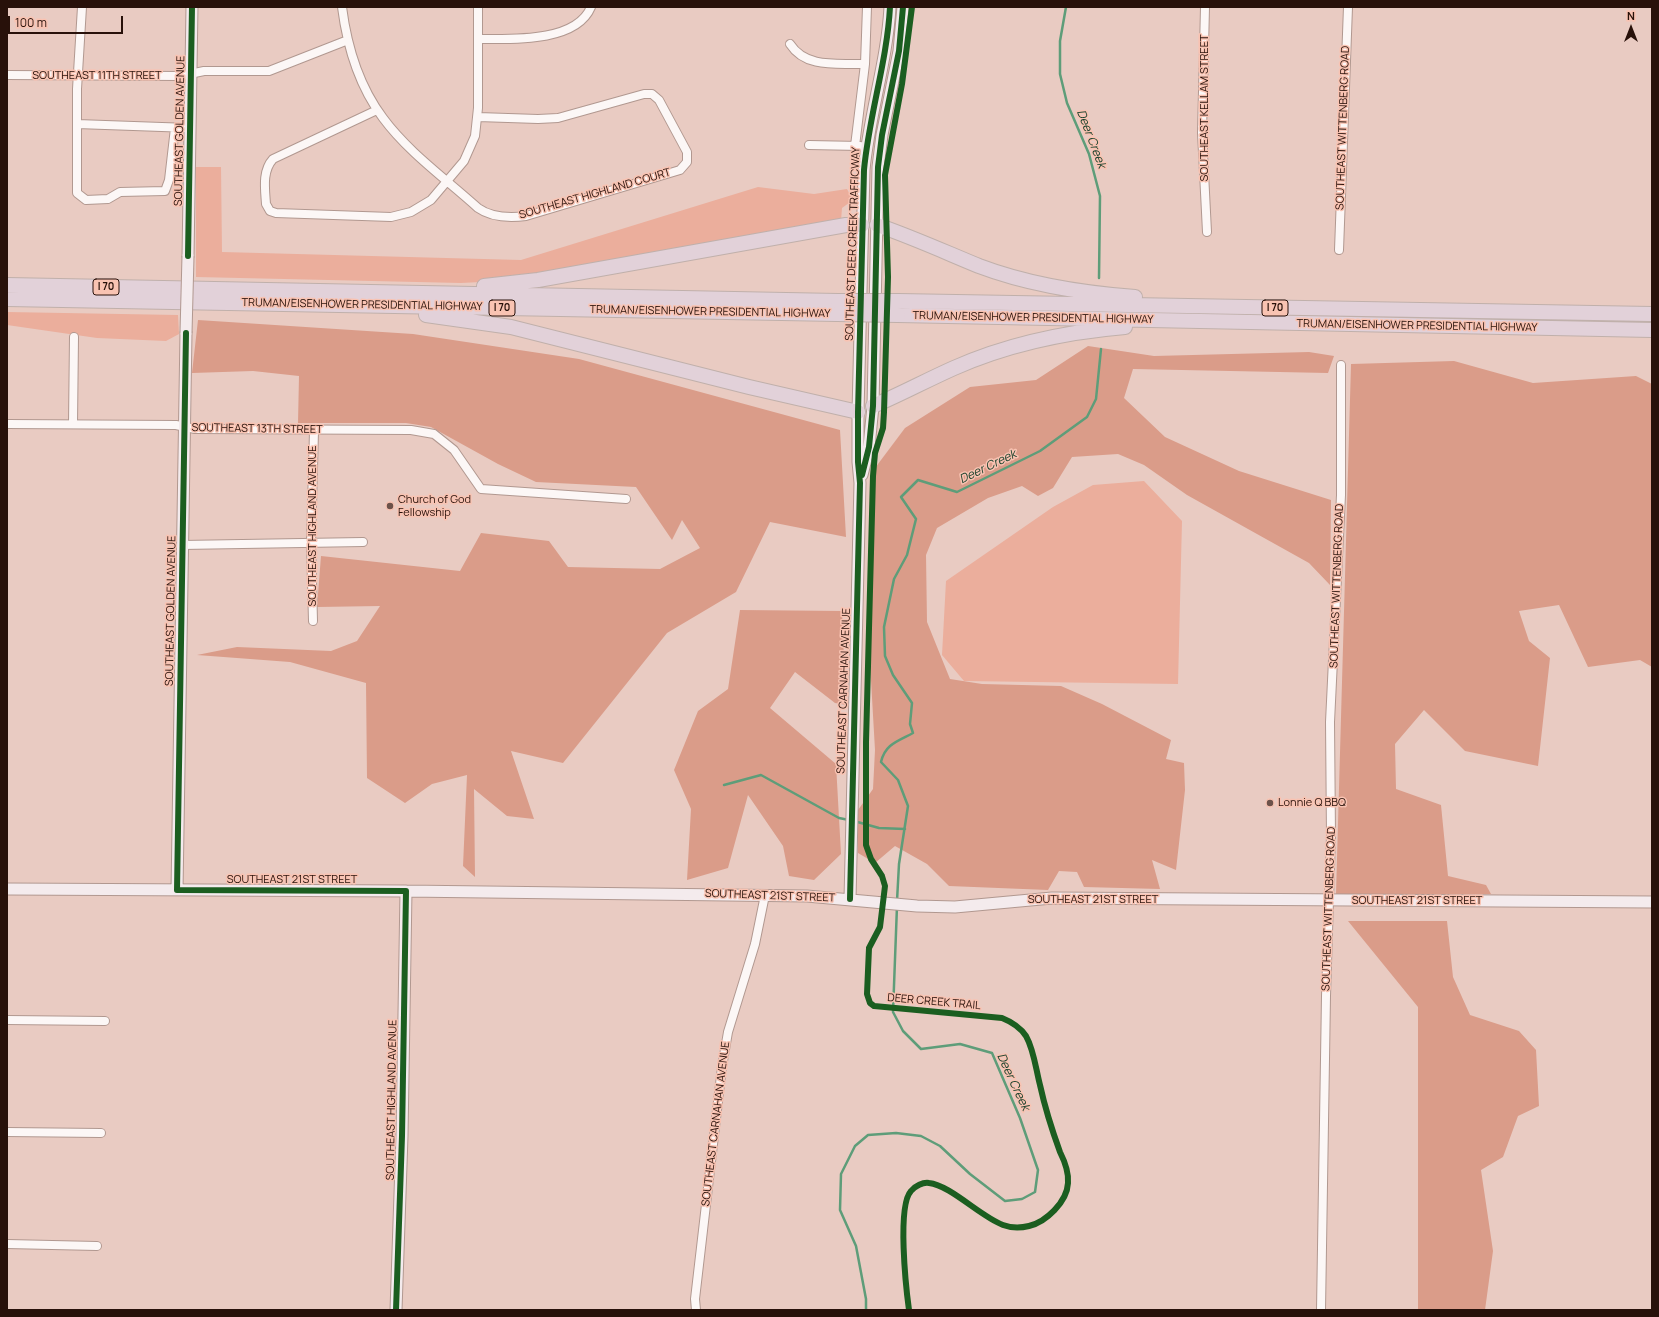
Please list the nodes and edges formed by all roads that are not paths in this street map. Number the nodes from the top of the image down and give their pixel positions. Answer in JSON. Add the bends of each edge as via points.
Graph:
{"nodes":[{"id":1,"x":82,"y":7,"type":"edge"},
{"id":2,"x":192,"y":7,"type":"edge"},
{"id":3,"x":342,"y":7,"type":"edge"},
{"id":4,"x":478,"y":7,"type":"edge"},
{"id":5,"x":591,"y":7,"type":"edge"},
{"id":6,"x":867,"y":7,"type":"edge"},
{"id":7,"x":890,"y":7,"type":"edge"},
{"id":8,"x":903,"y":7,"type":"edge"},
{"id":9,"x":1205,"y":7,"type":"edge"},
{"id":10,"x":1348,"y":7,"type":"edge"},
{"id":11,"x":478,"y":39,"type":"junction"},
{"id":12,"x":348,"y":40,"type":"junction"},
{"id":13,"x":790,"y":44,"type":"dead end"},
{"id":14,"x":865,"y":64,"type":"junction"},
{"id":15,"x":191,"y":74,"type":"junction"},
{"id":16,"x":7,"y":75,"type":"edge"},
{"id":17,"x":79,"y":76,"type":"junction"},
{"id":18,"x":377,"y":110,"type":"junction"},
{"id":19,"x":478,"y":117,"type":"junction"},
{"id":20,"x":77,"y":124,"type":"junction"},
{"id":21,"x":175,"y":128,"type":"junction"},
{"id":22,"x":190,"y":128,"type":"junction"},
{"id":23,"x":809,"y":145,"type":"dead end"},
{"id":24,"x":861,"y":146,"type":"junction"},
{"id":25,"x":448,"y":181,"type":"junction"},
{"id":26,"x":862,"y":225,"type":"junction"},
{"id":27,"x":877,"y":225,"type":"junction"},
{"id":28,"x":1207,"y":232,"type":"dead end"},
{"id":29,"x":1339,"y":250,"type":"dead end"},
{"id":30,"x":7,"y":285,"type":"edge"},
{"id":31,"x":390,"y":292,"type":"junction"},
{"id":32,"x":7,"y":299,"type":"edge"},
{"id":33,"x":304,"y":304,"type":"junction"},
{"id":34,"x":838,"y":307,"type":"junction"},
{"id":35,"x":898,"y":308,"type":"junction"},
{"id":36,"x":1248,"y":308,"type":"junction"},
{"id":37,"x":1652,"y":313,"type":"edge"},
{"id":38,"x":1208,"y":321,"type":"junction"},
{"id":39,"x":1603,"y":329,"type":"junction"},
{"id":40,"x":1652,"y":330,"type":"edge"},
{"id":41,"x":1652,"y":336,"type":"edge"},
{"id":42,"x":74,"y":337,"type":"dead end"},
{"id":43,"x":1341,"y":365,"type":"dead end"},
{"id":44,"x":873,"y":406,"type":"junction"},
{"id":45,"x":858,"y":412,"type":"junction"},
{"id":46,"x":7,"y":424,"type":"edge"},
{"id":47,"x":73,"y":424,"type":"junction"},
{"id":48,"x":184,"y":427,"type":"junction"},
{"id":49,"x":314,"y":431,"type":"junction"},
{"id":50,"x":860,"y":483,"type":"junction"},
{"id":51,"x":626,"y":499,"type":"dead end"},
{"id":52,"x":363,"y":542,"type":"dead end"},
{"id":53,"x":311,"y":543,"type":"junction"},
{"id":54,"x":182,"y":545,"type":"junction"},
{"id":55,"x":313,"y":621,"type":"dead end"},
{"id":56,"x":7,"y":889,"type":"edge"},
{"id":57,"x":177,"y":890,"type":"junction"},
{"id":58,"x":406,"y":891,"type":"junction"},
{"id":59,"x":765,"y":895,"type":"junction"},
{"id":60,"x":850,"y":899,"type":"junction"},
{"id":61,"x":1329,"y":900,"type":"junction"},
{"id":62,"x":1652,"y":902,"type":"edge"},
{"id":63,"x":7,"y":1020,"type":"edge"},
{"id":64,"x":105,"y":1021,"type":"dead end"},
{"id":65,"x":7,"y":1132,"type":"edge"},
{"id":66,"x":101,"y":1133,"type":"dead end"},
{"id":67,"x":7,"y":1244,"type":"edge"},
{"id":68,"x":97,"y":1246,"type":"dead end"},
{"id":69,"x":396,"y":1310,"type":"edge"},
{"id":70,"x":696,"y":1310,"type":"edge"},
{"id":71,"x":1321,"y":1310,"type":"edge"}],
"edges":[{"from":1,"to":17,"type":"street"},
{"from":2,"to":15,"type":"street","name":"SOUTHEAST GOLDEN AVENUE"},
{"from":3,"to":12,"type":"street"},
{"from":4,"to":11,"type":"street"},
{"from":5,"to":11,"type":"street","via":[[580,23],[538,38]]},
{"from":6,"to":14,"type":"street"},
{"from":7,"to":24,"type":"street","name":"SOUTHEAST DEER CREEK TRAFFICWAY","via":[[885,51]]},
{"from":8,"to":27,"type":"street","name":"SOUTHEAST DEER CREEK TRAFFICWAY","via":[[899,51],[878,167]]},
{"from":9,"to":28,"type":"street","name":"SOUTHEAST KELLAM STREET","via":[[1202,133]]},
{"from":10,"to":29,"type":"street","name":"SOUTHEAST WITTENBERG ROAD"},
{"from":11,"to":19,"type":"street"},
{"from":12,"to":15,"type":"street","name":"SOUTHEAST 11TH STREET","via":[[269,71],[204,71]]},
{"from":12,"to":18,"type":"street","via":[[358,72]]},
{"from":13,"to":14,"type":"street","via":[[800,57],[810,61]]},
{"from":14,"to":24,"type":"street"},
{"from":15,"to":17,"type":"street","name":"SOUTHEAST 11TH STREET"},
{"from":15,"to":22,"type":"street","name":"SOUTHEAST GOLDEN AVENUE"},
{"from":16,"to":17,"type":"street","name":"SOUTHEAST 11TH STREET"},
{"from":17,"to":20,"type":"street"},
{"from":18,"to":25,"type":"street","via":[[406,144]]},
{"from":18,"to":25,"type":"street","via":[[273,159],[265,174],[267,208],[276,213],[397,216],[422,207]]},
{"from":19,"to":25,"type":"street","via":[[470,150]]},
{"from":19,"to":25,"type":"street","name":"SOUTHEAST HIGHLAND COURT","via":[[558,118],[652,94],[659,100],[687,152],[687,162],[680,170],[517,217],[500,216],[481,210]]},
{"from":20,"to":21,"type":"street"},
{"from":20,"to":21,"type":"street","via":[[77,193],[86,200],[108,199],[120,192],[164,191],[169,180]]},
{"from":21,"to":22,"type":"street"},
{"from":22,"to":48,"type":"street","name":"SOUTHEAST GOLDEN AVENUE","bridge":true},
{"from":23,"to":24,"type":"street"},
{"from":24,"to":26,"type":"street","name":"SOUTHEAST DEER CREEK TRAFFICWAY"},
{"from":26,"to":27,"type":"street"},
{"from":26,"to":31,"type":"highway","via":[[846,225],[538,280],[489,286]]},
{"from":26,"to":45,"type":"street","name":"SOUTHEAST DEER CREEK TRAFFICWAY"},
{"from":27,"to":36,"type":"highway","via":[[992,270],[1057,288],[1111,295],[1192,300]]},
{"from":27,"to":44,"type":"street","name":"SOUTHEAST DEER CREEK TRAFFICWAY"},
{"from":30,"to":31,"type":"highway","name":"TRUMAN/EISENHOWER PRESIDENTIAL HIGHWAY","number":"I 70"},
{"from":31,"to":34,"type":"highway","name":"TRUMAN/EISENHOWER PRESIDENTIAL HIGHWAY","number":"I 70"},
{"from":32,"to":33,"type":"highway","name":"TRUMAN/EISENHOWER PRESIDENTIAL HIGHWAY","number":"I 70"},
{"from":33,"to":34,"type":"highway","name":"TRUMAN/EISENHOWER PRESIDENTIAL HIGHWAY","number":"I 70"},
{"from":33,"to":45,"type":"highway","via":[[367,312],[452,317],[511,327]]},
{"from":34,"to":35,"type":"highway","name":"TRUMAN/EISENHOWER PRESIDENTIAL HIGHWAY","number":"I 70","bridge":true},
{"from":35,"to":36,"type":"highway","name":"TRUMAN/EISENHOWER PRESIDENTIAL HIGHWAY","number":"I 70"},
{"from":35,"to":38,"type":"highway","name":"TRUMAN/EISENHOWER PRESIDENTIAL HIGHWAY","number":"I 70"},
{"from":36,"to":37,"type":"highway","name":"TRUMAN/EISENHOWER PRESIDENTIAL HIGHWAY","number":"I 70"},
{"from":38,"to":39,"type":"highway","name":"TRUMAN/EISENHOWER PRESIDENTIAL HIGHWAY","number":"I 70"},
{"from":38,"to":44,"type":"highway","via":[[1110,328],[1023,343],[959,366]]},
{"from":39,"to":40,"type":"highway","name":"TRUMAN/EISENHOWER PRESIDENTIAL HIGHWAY","number":"I 70"},
{"from":39,"to":41,"type":"highway"},
{"from":42,"to":47,"type":"street"},
{"from":43,"to":61,"type":"street","name":"SOUTHEAST WITTENBERG ROAD","via":[[1341,495],[1330,722]]},
{"from":44,"to":45,"type":"street"},
{"from":44,"to":50,"type":"street","name":"SOUTHEAST CARNAHAN AVENUE","via":[[869,447]]},
{"from":45,"to":50,"type":"street","name":"SOUTHEAST CARNAHAN AVENUE"},
{"from":46,"to":47,"type":"street","name":"SOUTHEAST 13TH STREET"},
{"from":47,"to":48,"type":"street","name":"SOUTHEAST 13TH STREET"},
{"from":48,"to":49,"type":"street","name":"SOUTHEAST 13TH STREET"},
{"from":48,"to":54,"type":"street","name":"SOUTHEAST GOLDEN AVENUE"},
{"from":49,"to":51,"type":"street","name":"SOUTHEAST 13TH STREET","via":[[412,430],[434,434],[454,450],[481,489]]},
{"from":49,"to":53,"type":"street","name":"SOUTHEAST HIGHLAND AVENUE"},
{"from":50,"to":60,"type":"street","name":"SOUTHEAST CARNAHAN AVENUE"},
{"from":52,"to":53,"type":"street"},
{"from":53,"to":54,"type":"street"},
{"from":53,"to":55,"type":"street","name":"SOUTHEAST HIGHLAND AVENUE"},
{"from":54,"to":57,"type":"street","name":"SOUTHEAST GOLDEN AVENUE"},
{"from":56,"to":57,"type":"street","name":"SOUTHEAST 21ST STREET"},
{"from":57,"to":58,"type":"street","name":"SOUTHEAST 21ST STREET"},
{"from":58,"to":59,"type":"street","name":"SOUTHEAST 21ST STREET"},
{"from":58,"to":69,"type":"street","name":"SOUTHEAST HIGHLAND AVENUE"},
{"from":59,"to":60,"type":"street","name":"SOUTHEAST 21ST STREET"},
{"from":59,"to":70,"type":"street","name":"SOUTHEAST CARNAHAN AVENUE","via":[[755,944],[728,1032],[722,1067],[695,1299]]},
{"from":60,"to":61,"type":"street","name":"SOUTHEAST 21ST STREET","via":[[955,907],[1052,898]]},
{"from":61,"to":62,"type":"street","name":"SOUTHEAST 21ST STREET"},
{"from":61,"to":71,"type":"street","name":"SOUTHEAST WITTENBERG ROAD"},
{"from":63,"to":64,"type":"street"},
{"from":65,"to":66,"type":"street"},
{"from":67,"to":68,"type":"street"}]}
